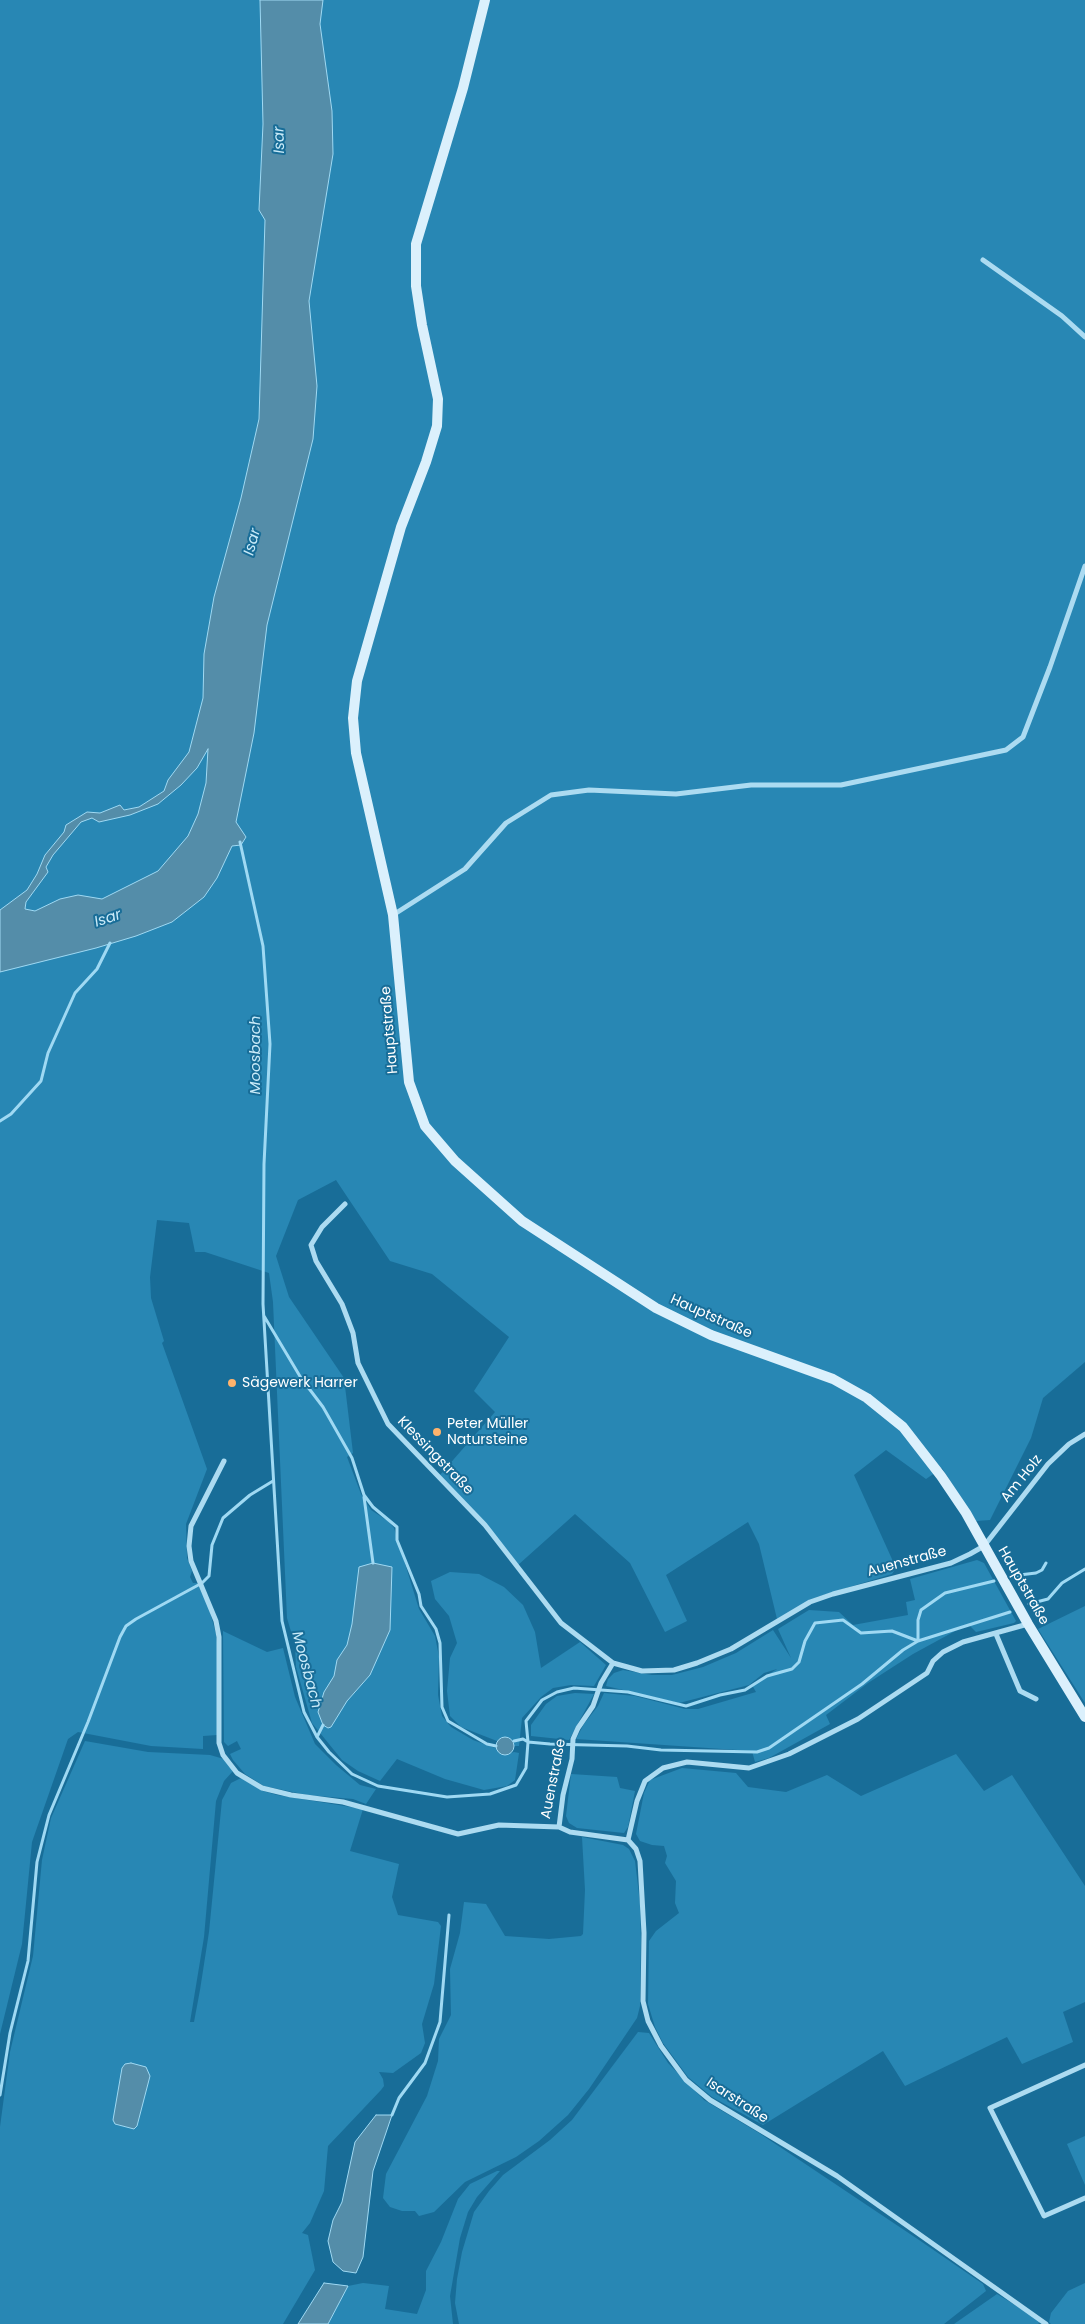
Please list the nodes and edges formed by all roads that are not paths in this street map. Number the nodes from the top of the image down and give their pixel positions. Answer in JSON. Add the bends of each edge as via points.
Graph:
{"nodes":[{"id":1,"x":485,"y":0,"type":"edge"},
{"id":2,"x":983,"y":260,"type":"dead end"},
{"id":3,"x":1085,"y":337,"type":"edge"},
{"id":4,"x":1085,"y":566,"type":"edge"},
{"id":5,"x":393,"y":915,"type":"junction"},
{"id":6,"x":345,"y":1204,"type":"dead end"},
{"id":7,"x":1085,"y":1434,"type":"edge"},
{"id":8,"x":224,"y":1460,"type":"dead end"},
{"id":9,"x":984,"y":1546,"type":"junction"},
{"id":10,"x":1028,"y":1624,"type":"junction"},
{"id":11,"x":996,"y":1634,"type":"junction"},
{"id":12,"x":613,"y":1663,"type":"junction"},
{"id":13,"x":1036,"y":1699,"type":"dead end"},
{"id":14,"x":1085,"y":1717,"type":"edge"},
{"id":15,"x":559,"y":1827,"type":"junction"},
{"id":16,"x":628,"y":1840,"type":"junction"},
{"id":17,"x":1085,"y":2065,"type":"edge"},
{"id":18,"x":1085,"y":2198,"type":"edge"},
{"id":19,"x":1046,"y":2324,"type":"edge"}],
"edges":[{"from":1,"to":5,"type":"main road","name":"Hauptstraße","via":[[463,88],[416,244],[416,286],[438,399],[437,426],[401,527],[357,681],[353,718],[356,753]]},
{"from":2,"to":3,"type":"street","via":[[1062,316]]},
{"from":4,"to":5,"type":"street","via":[[1022,737],[1006,750],[841,786],[751,785],[676,794],[589,790],[551,795],[506,823],[465,869]]},
{"from":5,"to":9,"type":"main road","name":"Hauptstraße","via":[[409,1082],[425,1126],[455,1162],[522,1221],[656,1308],[711,1336],[833,1379],[867,1398],[903,1427],[926,1454]]},
{"from":6,"to":12,"type":"street","name":"Klessingstraße","via":[[322,1227],[312,1245],[316,1261],[342,1304],[353,1333],[358,1363],[388,1424],[485,1525],[561,1623]]},
{"from":7,"to":9,"type":"street","name":"Am Holz","via":[[1048,1464]]},
{"from":8,"to":15,"type":"street","name":"Auenstraße","via":[[191,1526],[189,1546],[199,1585],[220,1637],[219,1743],[223,1755],[237,1773],[262,1788],[343,1802],[458,1834],[499,1825]]},
{"from":9,"to":10,"type":"main road","name":"Hauptstraße"},
{"from":9,"to":12,"type":"street","name":"Auenstraße","via":[[951,1563],[810,1602],[730,1650],[697,1663],[674,1670],[642,1671]]},
{"from":10,"to":11,"type":"street"},
{"from":10,"to":14,"type":"main road","name":"Hauptstraße"},
{"from":11,"to":13,"type":"street","via":[[1020,1691]]},
{"from":11,"to":16,"type":"street","via":[[964,1642],[943,1652],[933,1660],[927,1673],[866,1714],[789,1754],[749,1768],[686,1762],[662,1768],[645,1782],[636,1800]]},
{"from":12,"to":15,"type":"street","name":"Auenstraße","via":[[573,1739]]},
{"from":15,"to":16,"type":"street","via":[[570,1832]]},
{"from":16,"to":19,"type":"street","name":"Isarstraße","via":[[640,1861],[643,2001],[648,2021],[661,2046],[686,2080],[710,2100],[836,2176]]},
{"from":17,"to":18,"type":"street","via":[[990,2108],[1044,2216]]}]}
